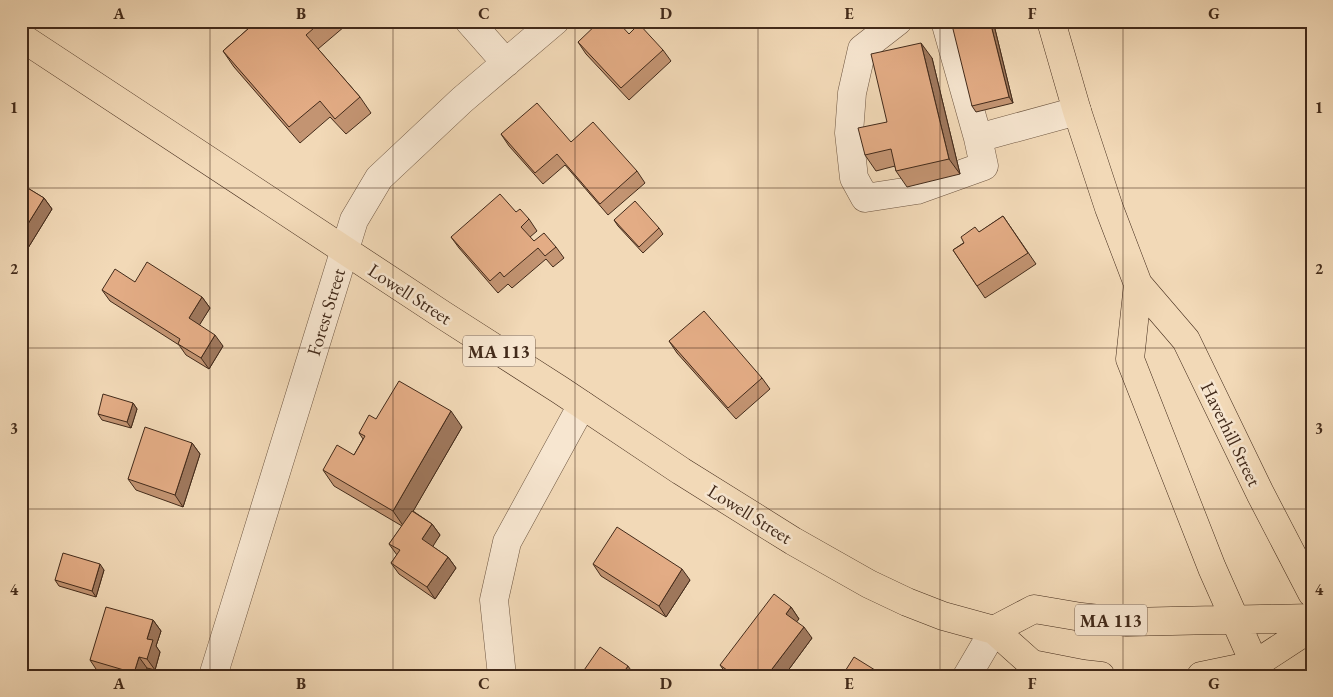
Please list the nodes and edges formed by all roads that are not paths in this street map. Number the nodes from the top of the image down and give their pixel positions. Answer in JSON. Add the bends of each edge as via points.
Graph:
{"nodes":[{"id":1,"x":469,"y":21,"type":"edge"},
{"id":2,"x":898,"y":21,"type":"edge"},
{"id":3,"x":945,"y":21,"type":"edge"},
{"id":4,"x":1051,"y":21,"type":"edge"},
{"id":5,"x":551,"y":23,"type":"edge"},
{"id":6,"x":23,"y":43,"type":"edge"},
{"id":7,"x":506,"y":63,"type":"junction"},
{"id":8,"x":1077,"y":111,"type":"junction"},
{"id":9,"x":978,"y":138,"type":"junction"},
{"id":10,"x":346,"y":251,"type":"junction"},
{"id":11,"x":1138,"y":284,"type":"junction"},
{"id":12,"x":582,"y":404,"type":"junction"},
{"id":13,"x":1312,"y":593,"type":"edge"},
{"id":14,"x":1312,"y":618,"type":"edge"},
{"id":15,"x":1234,"y":619,"type":"junction"},
{"id":16,"x":1312,"y":627,"type":"edge"},
{"id":17,"x":994,"y":630,"type":"junction"},
{"id":18,"x":1257,"y":670,"type":"edge"},
{"id":19,"x":213,"y":676,"type":"edge"},
{"id":20,"x":502,"y":676,"type":"edge"},
{"id":21,"x":967,"y":676,"type":"edge"},
{"id":22,"x":1101,"y":676,"type":"edge"},
{"id":23,"x":1201,"y":676,"type":"edge"}],
"edges":[{"from":1,"to":7,"type":"street"},
{"from":2,"to":9,"type":"street","via":[[862,49],[852,93],[848,133],[854,178],[866,198],[917,190],[984,166]]},
{"from":3,"to":9,"type":"street"},
{"from":4,"to":8,"type":"main road","name":"Haverhill Street"},
{"from":5,"to":7,"type":"street","name":"Forest Street"},
{"from":6,"to":10,"type":"main road","name":"Lowell Street","number":"MA 113"},
{"from":7,"to":10,"type":"street","name":"Forest Street","via":[[379,178],[354,220]]},
{"from":8,"to":9,"type":"street"},
{"from":8,"to":11,"type":"main road","name":"Haverhill Street"},
{"from":10,"to":12,"type":"main road","name":"Lowell Street","number":"MA 113"},
{"from":10,"to":19,"type":"street","name":"Forest Street"},
{"from":11,"to":13,"type":"main road","name":"Haverhill Street","via":[[1186,340]]},
{"from":11,"to":15,"type":"main road","name":"Haverhill Street","via":[[1130,359]]},
{"from":12,"to":17,"type":"main road","name":"Lowell Street","number":"MA 113","via":[[680,471],[869,584],[943,616]]},
{"from":12,"to":20,"type":"street","via":[[507,542],[494,600]]},
{"from":14,"to":15,"type":"main road","number":"MA 113"},
{"from":15,"to":17,"type":"main road","number":"MA 113","via":[[1127,622],[1034,609]]},
{"from":15,"to":18,"type":"main road"},
{"from":16,"to":18,"type":"main road"},
{"from":17,"to":21,"type":"street"},
{"from":17,"to":22,"type":"main road","name":"Lowell Street","number":"MA 113","via":[[1032,664]]},
{"from":18,"to":23,"type":"main road"}]}
